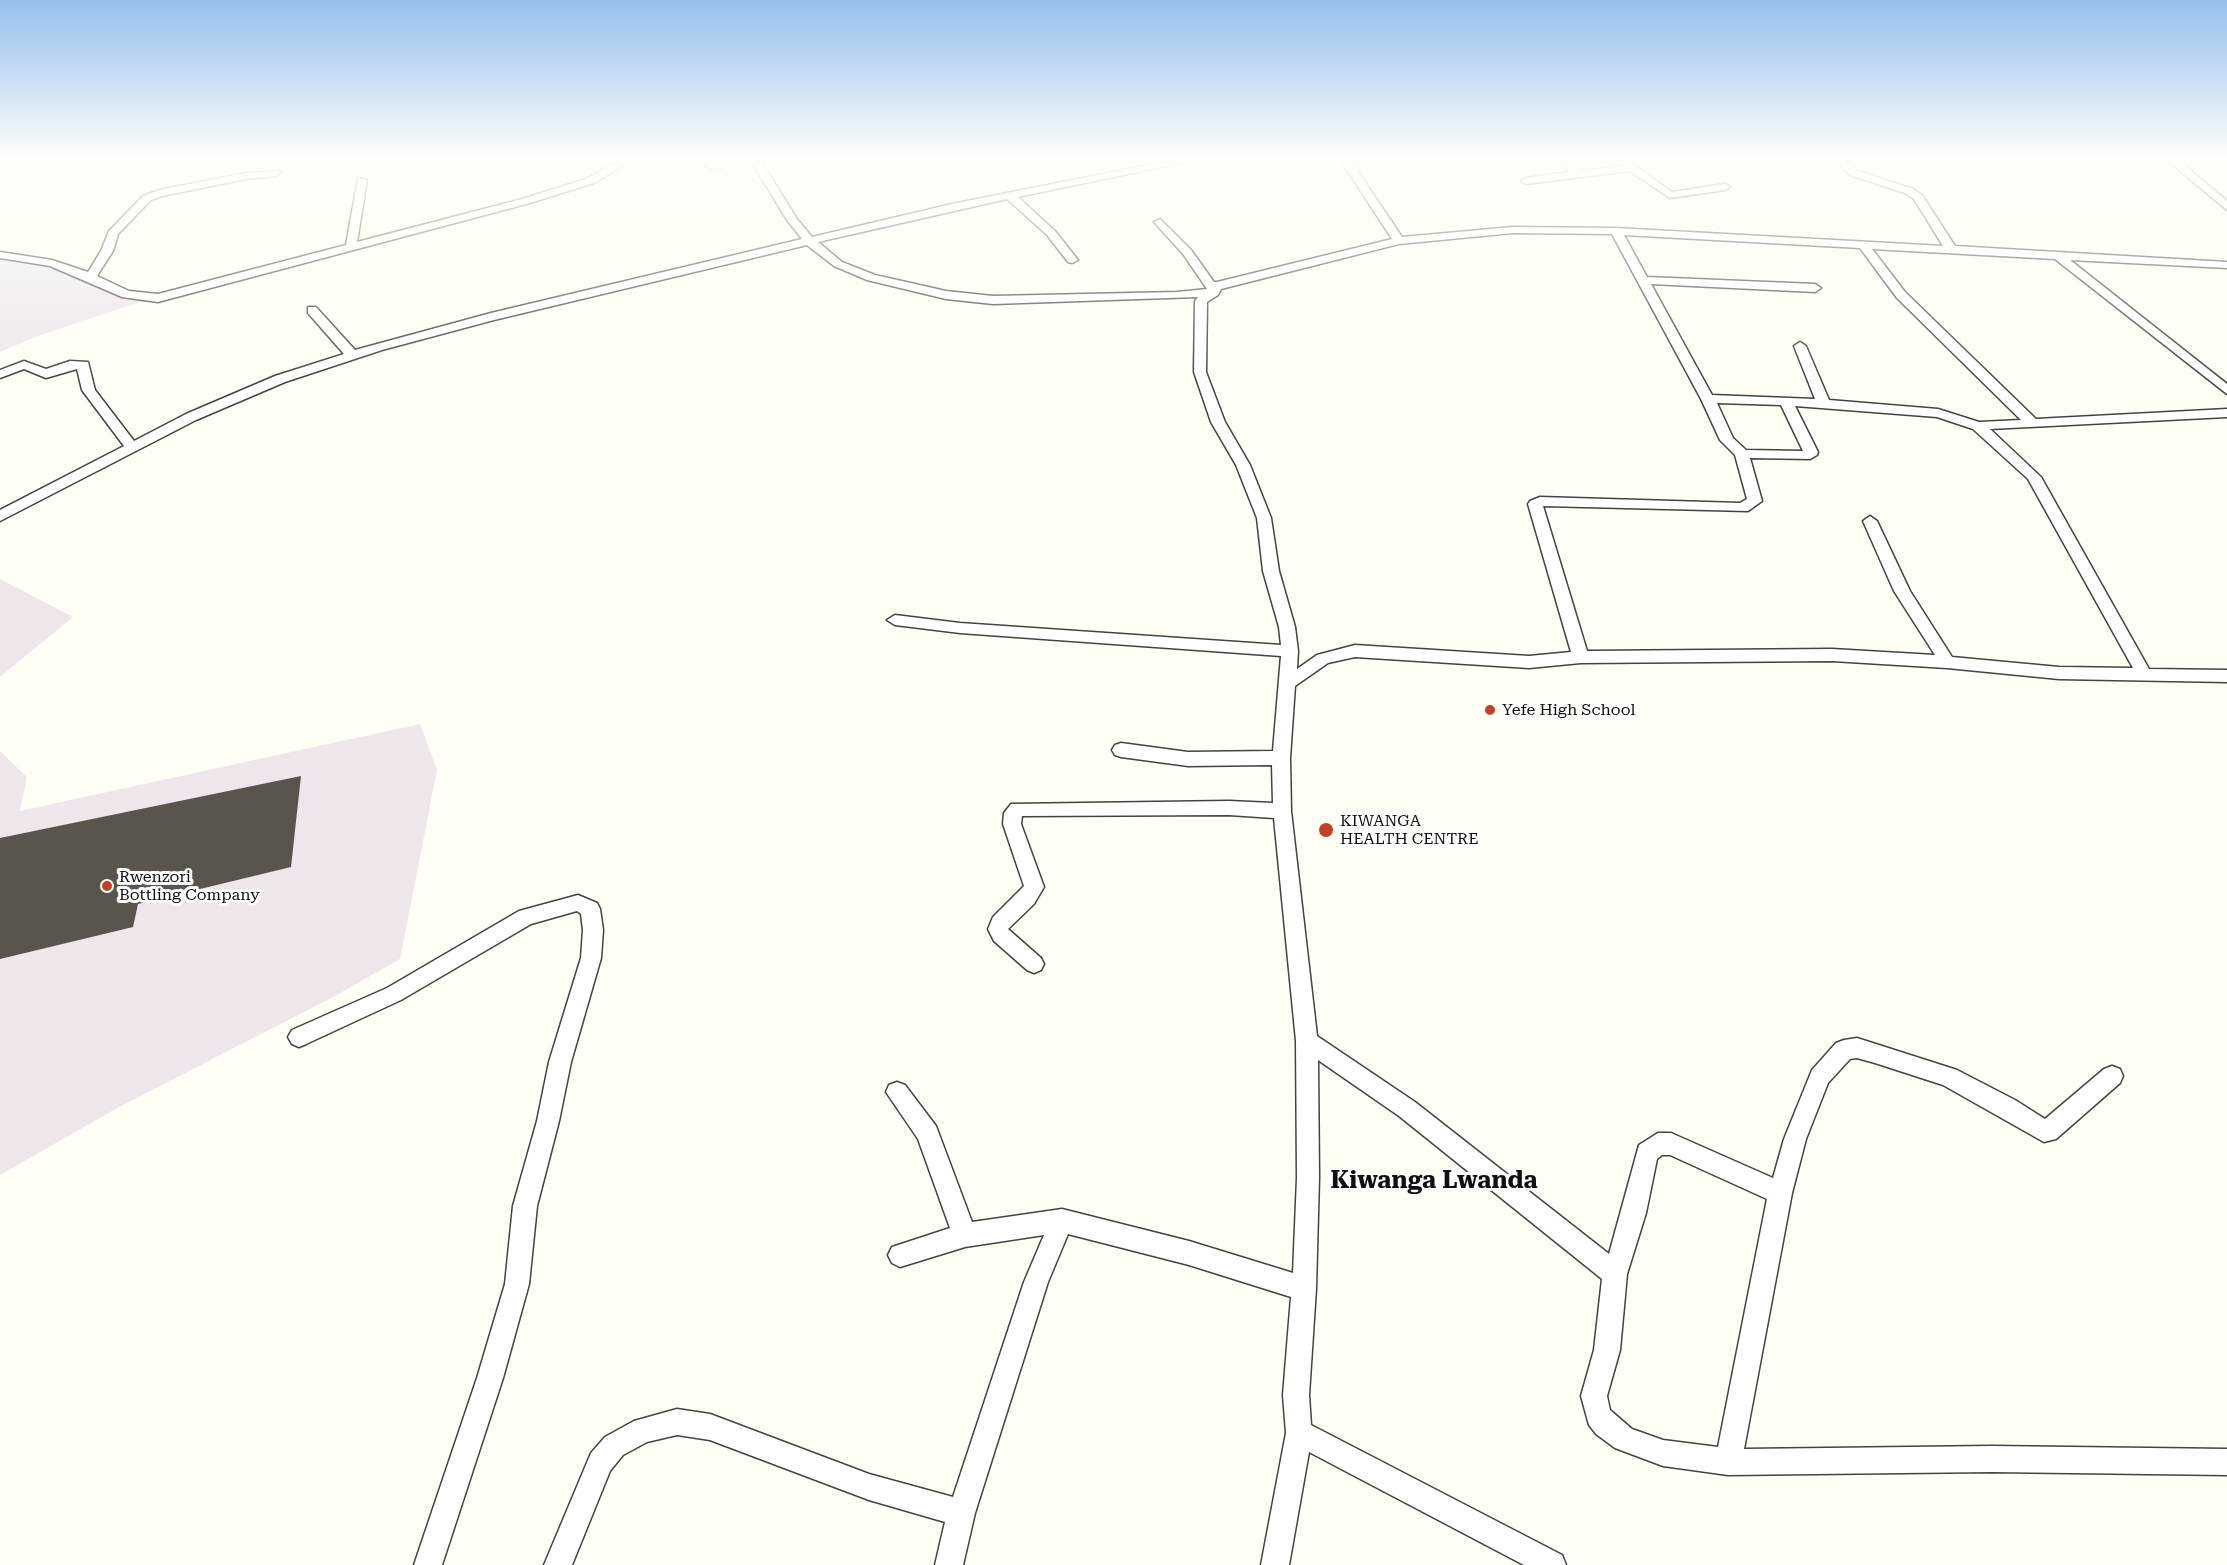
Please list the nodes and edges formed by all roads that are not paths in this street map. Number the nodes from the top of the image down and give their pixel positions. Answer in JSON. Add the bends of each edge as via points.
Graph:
{"nodes":[{"id":1,"x":113,"y":234,"type":"edge"},
{"id":2,"x":353,"y":234,"type":"edge"},
{"id":3,"x":399,"y":234,"type":"edge"},
{"id":4,"x":803,"y":234,"type":"edge"},
{"id":5,"x":839,"y":234,"type":"edge"},
{"id":6,"x":1052,"y":234,"type":"edge"},
{"id":7,"x":1171,"y":234,"type":"edge"},
{"id":8,"x":1394,"y":234,"type":"edge"},
{"id":9,"x":1471,"y":234,"type":"edge"},
{"id":10,"x":1618,"y":234,"type":"edge"},
{"id":11,"x":1663,"y":234,"type":"edge"},
{"id":12,"x":1942,"y":234,"type":"edge"},
{"id":13,"x":808,"y":241,"type":"junction"},
{"id":14,"x":1399,"y":241,"type":"junction"},
{"id":15,"x":351,"y":247,"type":"junction"},
{"id":16,"x":1865,"y":247,"type":"junction"},
{"id":17,"x":1951,"y":249,"type":"junction"},
{"id":18,"x":0,"y":255,"type":"edge"},
{"id":19,"x":2057,"y":255,"type":"junction"},
{"id":20,"x":1072,"y":260,"type":"dead end"},
{"id":21,"x":2227,"y":265,"type":"edge"},
{"id":22,"x":1641,"y":280,"type":"junction"},
{"id":23,"x":95,"y":281,"type":"junction"},
{"id":24,"x":1815,"y":288,"type":"dead end"},
{"id":25,"x":1215,"y":289,"type":"junction"},
{"id":26,"x":312,"y":310,"type":"dead end"},
{"id":27,"x":1800,"y":346,"type":"dead end"},
{"id":28,"x":352,"y":356,"type":"junction"},
{"id":29,"x":0,"y":374,"type":"edge"},
{"id":30,"x":2227,"y":390,"type":"edge"},
{"id":31,"x":1708,"y":399,"type":"junction"},
{"id":32,"x":1786,"y":401,"type":"junction"},
{"id":33,"x":1823,"y":403,"type":"junction"},
{"id":34,"x":2227,"y":413,"type":"edge"},
{"id":35,"x":2033,"y":424,"type":"junction"},
{"id":36,"x":1978,"y":426,"type":"junction"},
{"id":37,"x":132,"y":448,"type":"junction"},
{"id":38,"x":1742,"y":454,"type":"junction"},
{"id":39,"x":0,"y":516,"type":"edge"},
{"id":40,"x":1870,"y":521,"type":"dead end"},
{"id":41,"x":895,"y":620,"type":"dead end"},
{"id":42,"x":1290,"y":651,"type":"junction"},
{"id":43,"x":1581,"y":657,"type":"junction"},
{"id":44,"x":1947,"y":662,"type":"junction"},
{"id":45,"x":2144,"y":674,"type":"junction"},
{"id":46,"x":2227,"y":676,"type":"edge"},
{"id":47,"x":1288,"y":683,"type":"junction"},
{"id":48,"x":1120,"y":750,"type":"dead end"},
{"id":49,"x":1281,"y":758,"type":"junction"},
{"id":50,"x":1282,"y":811,"type":"junction"},
{"id":51,"x":1034,"y":964,"type":"dead end"},
{"id":52,"x":299,"y":1036,"type":"dead end"},
{"id":53,"x":1307,"y":1041,"type":"junction"},
{"id":54,"x":2112,"y":1076,"type":"dead end"},
{"id":55,"x":897,"y":1092,"type":"dead end"},
{"id":56,"x":1780,"y":1192,"type":"junction"},
{"id":57,"x":1062,"y":1221,"type":"junction"},
{"id":58,"x":965,"y":1235,"type":"junction"},
{"id":59,"x":900,"y":1255,"type":"dead end"},
{"id":60,"x":1615,"y":1274,"type":"junction"},
{"id":61,"x":1305,"y":1289,"type":"junction"},
{"id":62,"x":1299,"y":1433,"type":"junction"},
{"id":63,"x":1728,"y":1462,"type":"junction"},
{"id":64,"x":2227,"y":1462,"type":"edge"},
{"id":65,"x":961,"y":1513,"type":"junction"},
{"id":66,"x":428,"y":1565,"type":"edge"},
{"id":67,"x":558,"y":1565,"type":"edge"},
{"id":68,"x":949,"y":1565,"type":"edge"},
{"id":69,"x":1275,"y":1565,"type":"edge"},
{"id":70,"x":1552,"y":1565,"type":"edge"}],
"edges":[{"from":1,"to":23,"type":"street","via":[[91,277]]},
{"from":2,"to":15,"type":"street"},
{"from":3,"to":15,"type":"street"},
{"from":4,"to":13,"type":"street"},
{"from":5,"to":13,"type":"street"},
{"from":6,"to":20,"type":"street"},
{"from":7,"to":25,"type":"street"},
{"from":8,"to":14,"type":"street"},
{"from":9,"to":14,"type":"street"},
{"from":10,"to":22,"type":"street"},
{"from":11,"to":16,"type":"street"},
{"from":12,"to":17,"type":"street"},
{"from":13,"to":25,"type":"street","via":[[838,264],[862,275],[972,299],[1177,296]]},
{"from":13,"to":28,"type":"street","via":[[491,317]]},
{"from":14,"to":25,"type":"street"},
{"from":15,"to":23,"type":"street","via":[[158,298],[126,294]]},
{"from":16,"to":17,"type":"street"},
{"from":16,"to":35,"type":"street","via":[[1901,295]]},
{"from":17,"to":19,"type":"street"},
{"from":18,"to":23,"type":"street","via":[[52,263]]},
{"from":19,"to":21,"type":"street"},
{"from":19,"to":30,"type":"street"},
{"from":22,"to":24,"type":"street"},
{"from":22,"to":31,"type":"street"},
{"from":25,"to":42,"type":"street","via":[[1201,301],[1200,372],[1218,422],[1243,465],[1264,518],[1271,571]]},
{"from":26,"to":28,"type":"street"},
{"from":27,"to":33,"type":"street"},
{"from":28,"to":37,"type":"street","via":[[239,396]]},
{"from":29,"to":37,"type":"street","via":[[24,365],[46,374],[70,365],[83,365],[89,390]]},
{"from":31,"to":32,"type":"street"},
{"from":31,"to":38,"type":"street","via":[[1727,440]]},
{"from":32,"to":33,"type":"street"},
{"from":32,"to":38,"type":"street","via":[[1811,452],[1809,455]]},
{"from":33,"to":36,"type":"street","via":[[1938,413]]},
{"from":34,"to":35,"type":"street"},
{"from":35,"to":36,"type":"street"},
{"from":36,"to":45,"type":"street","via":[[2034,477]]},
{"from":37,"to":39,"type":"street"},
{"from":38,"to":43,"type":"street","via":[[1755,501],[1743,508],[1540,501],[1534,504]]},
{"from":40,"to":44,"type":"street","via":[[1902,591]]},
{"from":41,"to":42,"type":"street"},
{"from":42,"to":47,"type":"street"},
{"from":43,"to":44,"type":"street","via":[[1832,655]]},
{"from":43,"to":47,"type":"street","via":[[1529,662],[1355,651],[1323,658]]},
{"from":44,"to":45,"type":"street","via":[[2059,673]]},
{"from":45,"to":46,"type":"street"},
{"from":47,"to":49,"type":"street"},
{"from":48,"to":49,"type":"street","via":[[1188,759]]},
{"from":49,"to":50,"type":"street"},
{"from":50,"to":51,"type":"street","via":[[1017,809],[1012,824],[1034,887],[998,929]]},
{"from":50,"to":53,"type":"street"},
{"from":52,"to":66,"type":"street","via":[[394,994],[526,916],[578,903],[590,909],[591,958],[560,1062],[525,1206],[517,1284]]},
{"from":53,"to":60,"type":"street","via":[[1407,1109]]},
{"from":53,"to":61,"type":"street"},
{"from":54,"to":56,"type":"street","via":[[2044,1131],[1949,1077],[1857,1048],[1844,1050],[1820,1077]]},
{"from":55,"to":58,"type":"street","via":[[928,1134]]},
{"from":56,"to":60,"type":"street","via":[[1671,1144],[1658,1144],[1647,1153]]},
{"from":56,"to":63,"type":"street"},
{"from":57,"to":58,"type":"street"},
{"from":57,"to":61,"type":"street","via":[[1189,1253]]},
{"from":57,"to":65,"type":"street","via":[[1036,1282]]},
{"from":58,"to":59,"type":"street"},
{"from":60,"to":63,"type":"street","via":[[1607,1350],[1594,1396],[1598,1416],[1634,1443],[1663,1453]]},
{"from":61,"to":62,"type":"street","via":[[1296,1395]]},
{"from":62,"to":69,"type":"street"},
{"from":62,"to":70,"type":"street"},
{"from":63,"to":64,"type":"street"},
{"from":65,"to":67,"type":"street","via":[[869,1487],[710,1427],[668,1423],[643,1430],[614,1446],[600,1462]]},
{"from":65,"to":68,"type":"street"}]}
